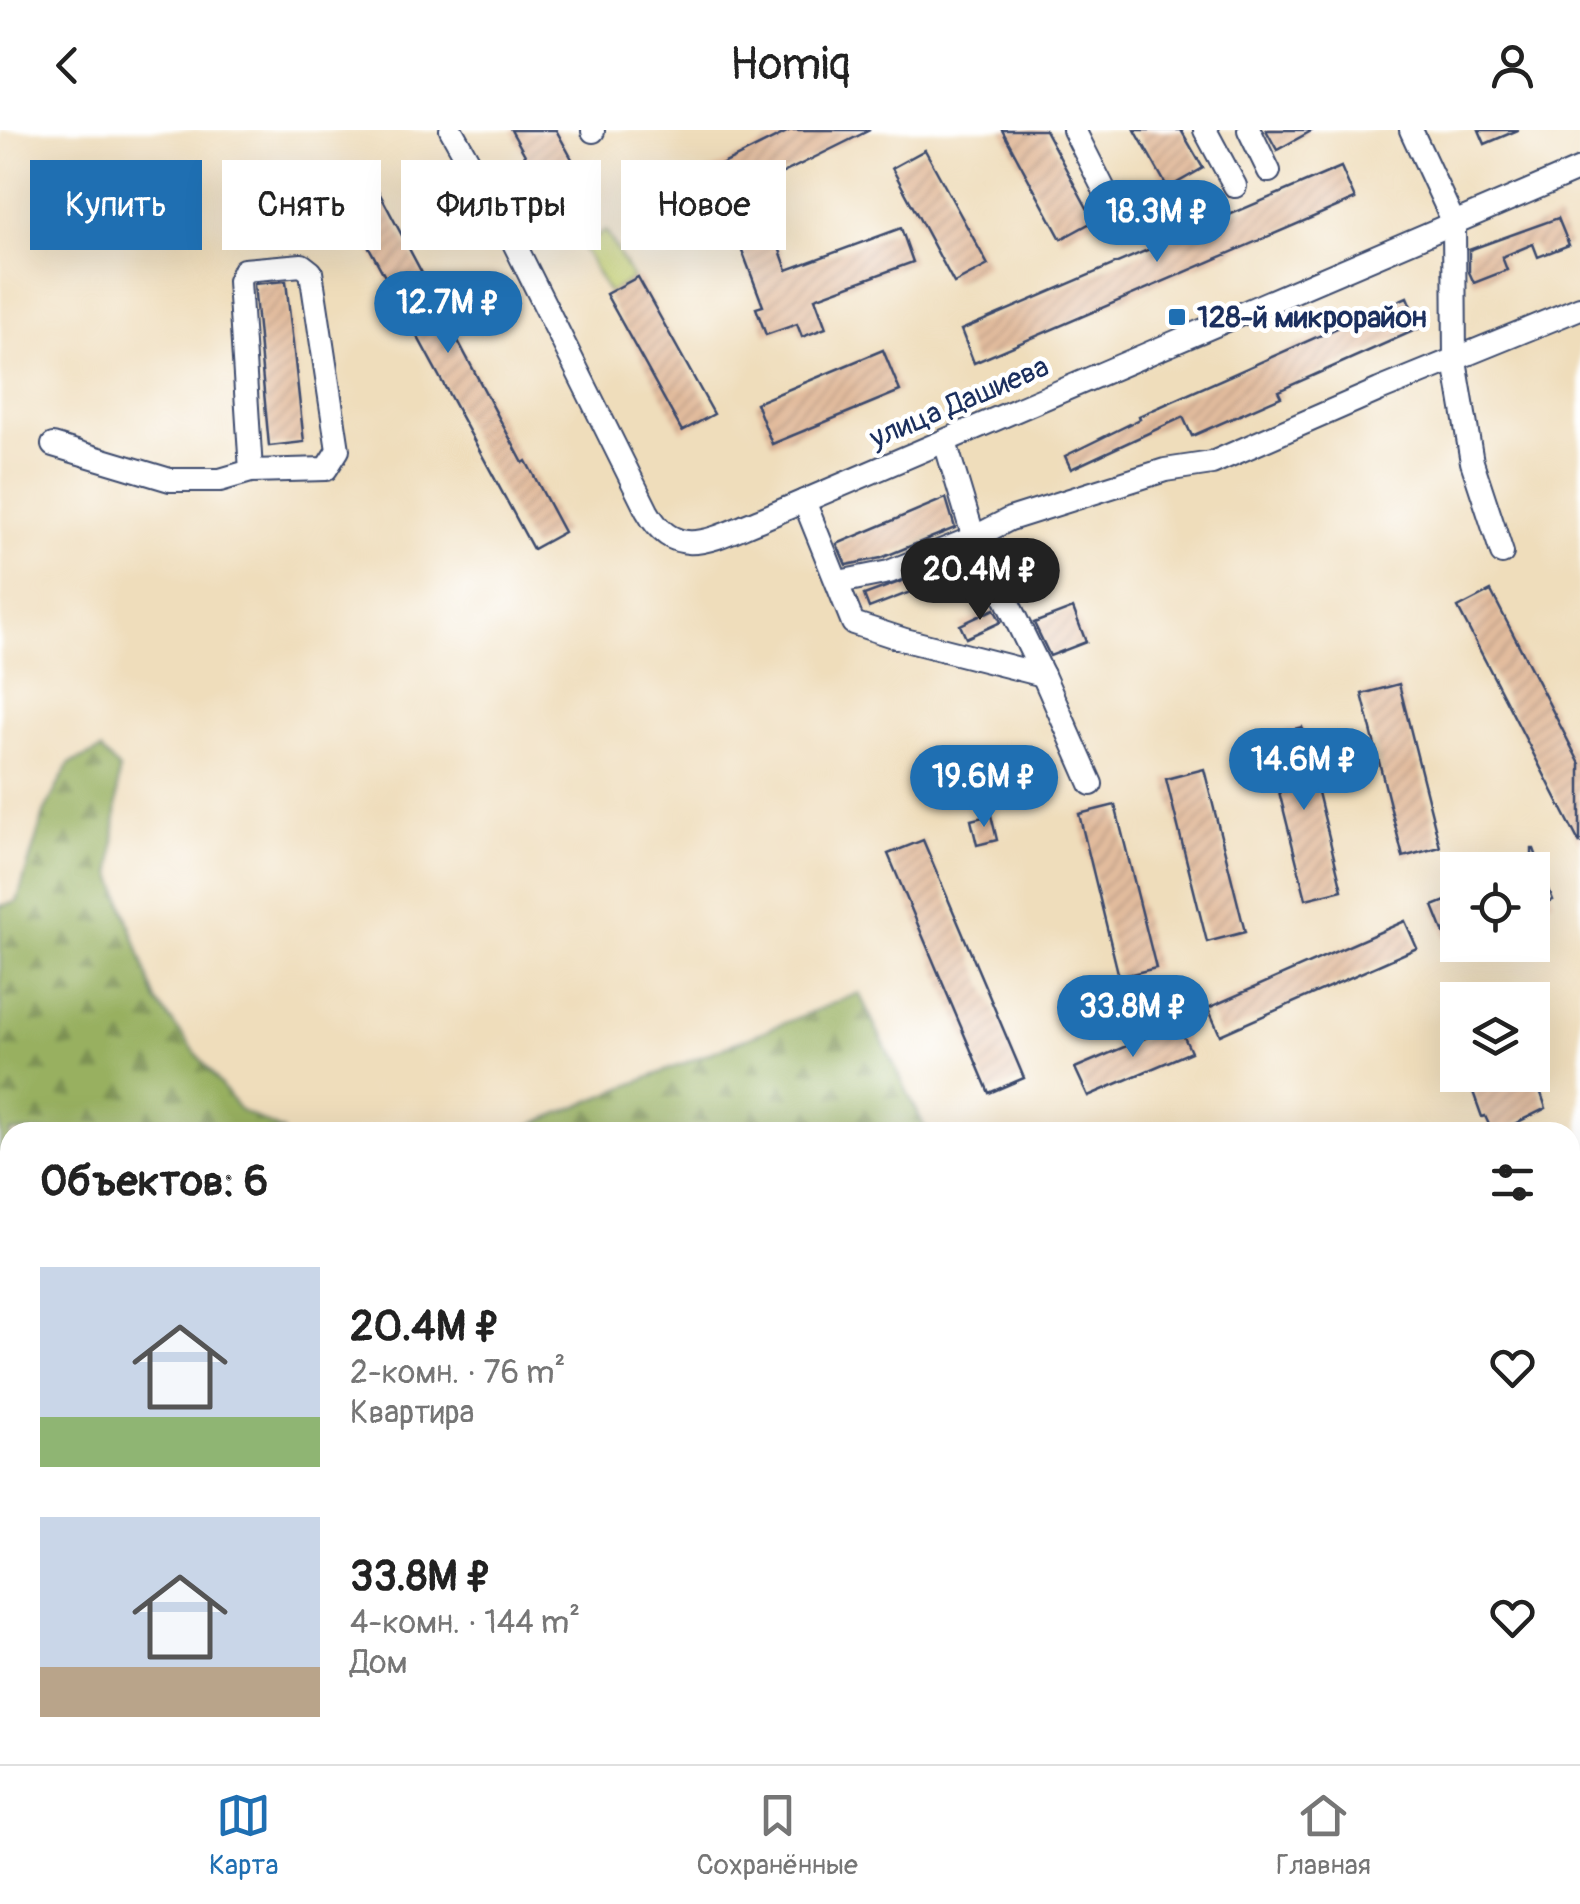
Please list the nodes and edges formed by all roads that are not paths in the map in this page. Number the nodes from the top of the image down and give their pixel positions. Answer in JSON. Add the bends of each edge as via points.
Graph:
{"nodes":[{"id":1,"x":450,"y":130,"type":"edge"},
{"id":2,"x":1074,"y":130,"type":"edge"},
{"id":3,"x":1206,"y":130,"type":"edge"},
{"id":4,"x":1249,"y":130,"type":"edge"},
{"id":5,"x":1410,"y":130,"type":"edge"},
{"id":6,"x":1580,"y":169,"type":"edge"},
{"id":7,"x":1269,"y":171,"type":"dead end"},
{"id":8,"x":1234,"y":186,"type":"dead end"},
{"id":9,"x":1454,"y":223,"type":"junction"},
{"id":10,"x":1126,"y":233,"type":"dead end"},
{"id":11,"x":1580,"y":308,"type":"edge"},
{"id":12,"x":1455,"y":361,"type":"junction"},
{"id":13,"x":945,"y":442,"type":"junction"},
{"id":14,"x":53,"y":445,"type":"dead end"},
{"id":15,"x":251,"y":471,"type":"junction"},
{"id":16,"x":804,"y":501,"type":"junction"},
{"id":17,"x":973,"y":538,"type":"junction"},
{"id":18,"x":1502,"y":553,"type":"dead end"},
{"id":19,"x":838,"y":582,"type":"junction"},
{"id":20,"x":1043,"y":675,"type":"junction"},
{"id":21,"x":1091,"y":784,"type":"dead end"}],
"edges":[{"from":1,"to":16,"type":"street","name":"улица Дашиева","via":[[657,530],[681,544],[696,543]]},
{"from":2,"to":10,"type":"street"},
{"from":3,"to":8,"type":"street"},
{"from":4,"to":7,"type":"street"},
{"from":5,"to":9,"type":"street"},
{"from":6,"to":9,"type":"street","name":"улица Дашиева"},
{"from":9,"to":12,"type":"street"},
{"from":9,"to":13,"type":"street","name":"улица Дашиева"},
{"from":11,"to":12,"type":"street"},
{"from":12,"to":17,"type":"street","via":[[1212,463],[1148,475],[1010,518]]},
{"from":12,"to":18,"type":"street","via":[[1472,462]]},
{"from":13,"to":16,"type":"street","name":"улица Дашиева"},
{"from":13,"to":17,"type":"street"},
{"from":14,"to":15,"type":"street","via":[[170,480],[220,480]]},
{"from":15,"to":15,"type":"street","via":[[326,468],[338,450],[311,272],[302,265],[244,270],[240,281]]},
{"from":16,"to":19,"type":"street"},
{"from":17,"to":19,"type":"street","via":[[888,572]]},
{"from":17,"to":20,"type":"street"},
{"from":19,"to":20,"type":"street","via":[[854,622]]},
{"from":20,"to":21,"type":"street"}]}
